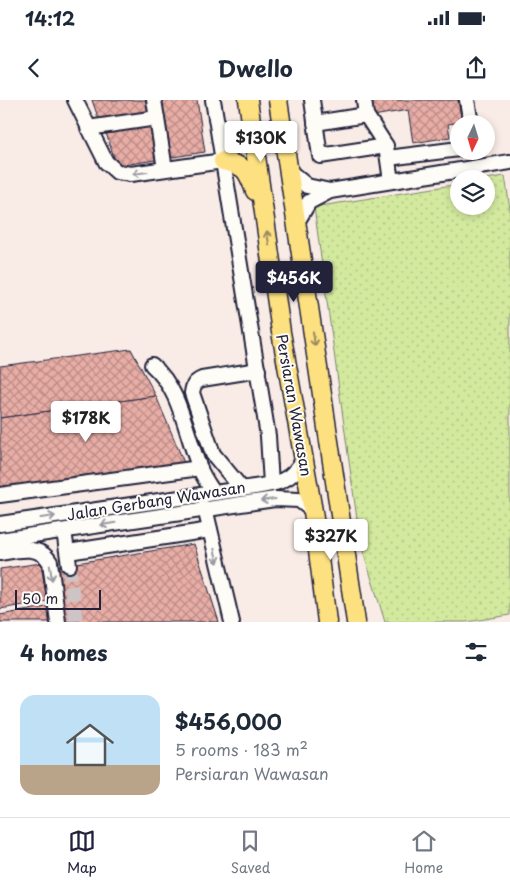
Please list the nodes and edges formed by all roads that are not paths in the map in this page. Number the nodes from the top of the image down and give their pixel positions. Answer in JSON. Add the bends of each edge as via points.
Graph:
{"nodes":[{"id":1,"x":74,"y":100,"type":"edge"},
{"id":2,"x":154,"y":100,"type":"edge"},
{"id":3,"x":213,"y":100,"type":"edge"},
{"id":4,"x":248,"y":100,"type":"edge"},
{"id":5,"x":278,"y":100,"type":"edge"},
{"id":6,"x":312,"y":100,"type":"edge"},
{"id":7,"x":364,"y":100,"type":"edge"},
{"id":8,"x":467,"y":100,"type":"edge"},
{"id":9,"x":366,"y":115,"type":"junction"},
{"id":10,"x":469,"y":115,"type":"edge"},
{"id":11,"x":157,"y":118,"type":"junction"},
{"id":12,"x":315,"y":123,"type":"junction"},
{"id":13,"x":88,"y":128,"type":"junction"},
{"id":14,"x":450,"y":149,"type":"edge"},
{"id":15,"x":387,"y":152,"type":"junction"},
{"id":16,"x":223,"y":161,"type":"junction"},
{"id":17,"x":510,"y":162,"type":"edge"},
{"id":18,"x":165,"y":169,"type":"junction"},
{"id":19,"x":289,"y":171,"type":"junction"},
{"id":20,"x":391,"y":181,"type":"junction"},
{"id":21,"x":330,"y":191,"type":"junction"},
{"id":22,"x":263,"y":207,"type":"junction"},
{"id":23,"x":297,"y":222,"type":"junction"},
{"id":24,"x":152,"y":365,"type":"dead end"},
{"id":25,"x":258,"y":370,"type":"junction"},
{"id":26,"x":304,"y":458,"type":"junction"},
{"id":27,"x":200,"y":468,"type":"junction"},
{"id":28,"x":271,"y":484,"type":"junction"},
{"id":29,"x":242,"y":490,"type":"junction"},
{"id":30,"x":214,"y":493,"type":"junction"},
{"id":31,"x":0,"y":495,"type":"edge"},
{"id":32,"x":205,"y":508,"type":"junction"},
{"id":33,"x":313,"y":511,"type":"junction"},
{"id":34,"x":0,"y":524,"type":"edge"},
{"id":35,"x":210,"y":530,"type":"junction"},
{"id":36,"x":64,"y":531,"type":"junction"},
{"id":37,"x":0,"y":540,"type":"edge"},
{"id":38,"x":0,"y":553,"type":"edge"},
{"id":39,"x":352,"y":599,"type":"junction"},
{"id":40,"x":58,"y":622,"type":"edge"},
{"id":41,"x":232,"y":622,"type":"edge"},
{"id":42,"x":327,"y":622,"type":"edge"},
{"id":43,"x":356,"y":622,"type":"edge"},
{"id":44,"x":362,"y":622,"type":"edge"}],
"edges":[{"from":1,"to":13,"type":"street"},
{"from":2,"to":11,"type":"street"},
{"from":3,"to":16,"type":"street"},
{"from":4,"to":22,"type":"main road","name":"Persiaran Wawasan"},
{"from":5,"to":19,"type":"main road","name":"Persiaran Wawasan"},
{"from":6,"to":12,"type":"street"},
{"from":7,"to":9,"type":"street"},
{"from":8,"to":10,"type":"street"},
{"from":9,"to":12,"type":"street"},
{"from":9,"to":15,"type":"street"},
{"from":11,"to":13,"type":"street"},
{"from":11,"to":18,"type":"street"},
{"from":12,"to":15,"type":"street","via":[[320,156]]},
{"from":18,"to":13,"type":"street","one_way":true,"via":[[131,174],[117,172],[106,162]]},
{"from":14,"to":15,"type":"street"},
{"from":15,"to":20,"type":"street"},
{"from":16,"to":18,"type":"street"},
{"from":16,"to":22,"type":"main road","via":[[245,168]]},
{"from":16,"to":25,"type":"street"},
{"from":17,"to":20,"type":"street"},
{"from":19,"to":21,"type":"street","via":[[307,186]]},
{"from":19,"to":23,"type":"main road","name":"Persiaran Wawasan"},
{"from":20,"to":21,"type":"street"},
{"from":21,"to":23,"type":"street","via":[[310,202]]},
{"from":26,"to":22,"type":"main road","name":"Persiaran Wawasan","one_way":true},
{"from":23,"to":39,"type":"main road","name":"Persiaran Wawasan","one_way":true},
{"from":24,"to":27,"type":"street","via":[[173,392]]},
{"from":25,"to":28,"type":"street"},
{"from":25,"to":29,"type":"street","via":[[202,379],[196,382],[192,393],[213,454]]},
{"from":26,"to":28,"type":"street","name":"Jalan Gerbang Wawasan","via":[[289,479]]},
{"from":26,"to":33,"type":"main road","name":"Persiaran Wawasan"},
{"from":27,"to":30,"type":"street"},
{"from":27,"to":31,"type":"street"},
{"from":28,"to":29,"type":"street","name":"Jalan Gerbang Wawasan"},
{"from":29,"to":30,"type":"street","name":"Jalan Gerbang Wawasan"},
{"from":34,"to":30,"type":"street","name":"Jalan Gerbang Wawasan","one_way":true},
{"from":33,"to":32,"type":"street","name":"Jalan Gerbang Wawasan","one_way":true,"via":[[303,502],[286,498]]},
{"from":32,"to":35,"type":"street"},
{"from":32,"to":36,"type":"street","name":"Jalan Gerbang Wawasan","one_way":true},
{"from":33,"to":42,"type":"main road","name":"Persiaran Wawasan"},
{"from":35,"to":36,"type":"street","via":[[68,559]]},
{"from":35,"to":41,"type":"street","one_way":true},
{"from":36,"to":37,"type":"street","name":"Jalan Gerbang Wawasan"},
{"from":38,"to":40,"type":"street","one_way":true,"via":[[36,550],[45,554],[50,562]]},
{"from":39,"to":43,"type":"main road","name":"Persiaran Wawasan"},
{"from":39,"to":44,"type":"main road"}]}
